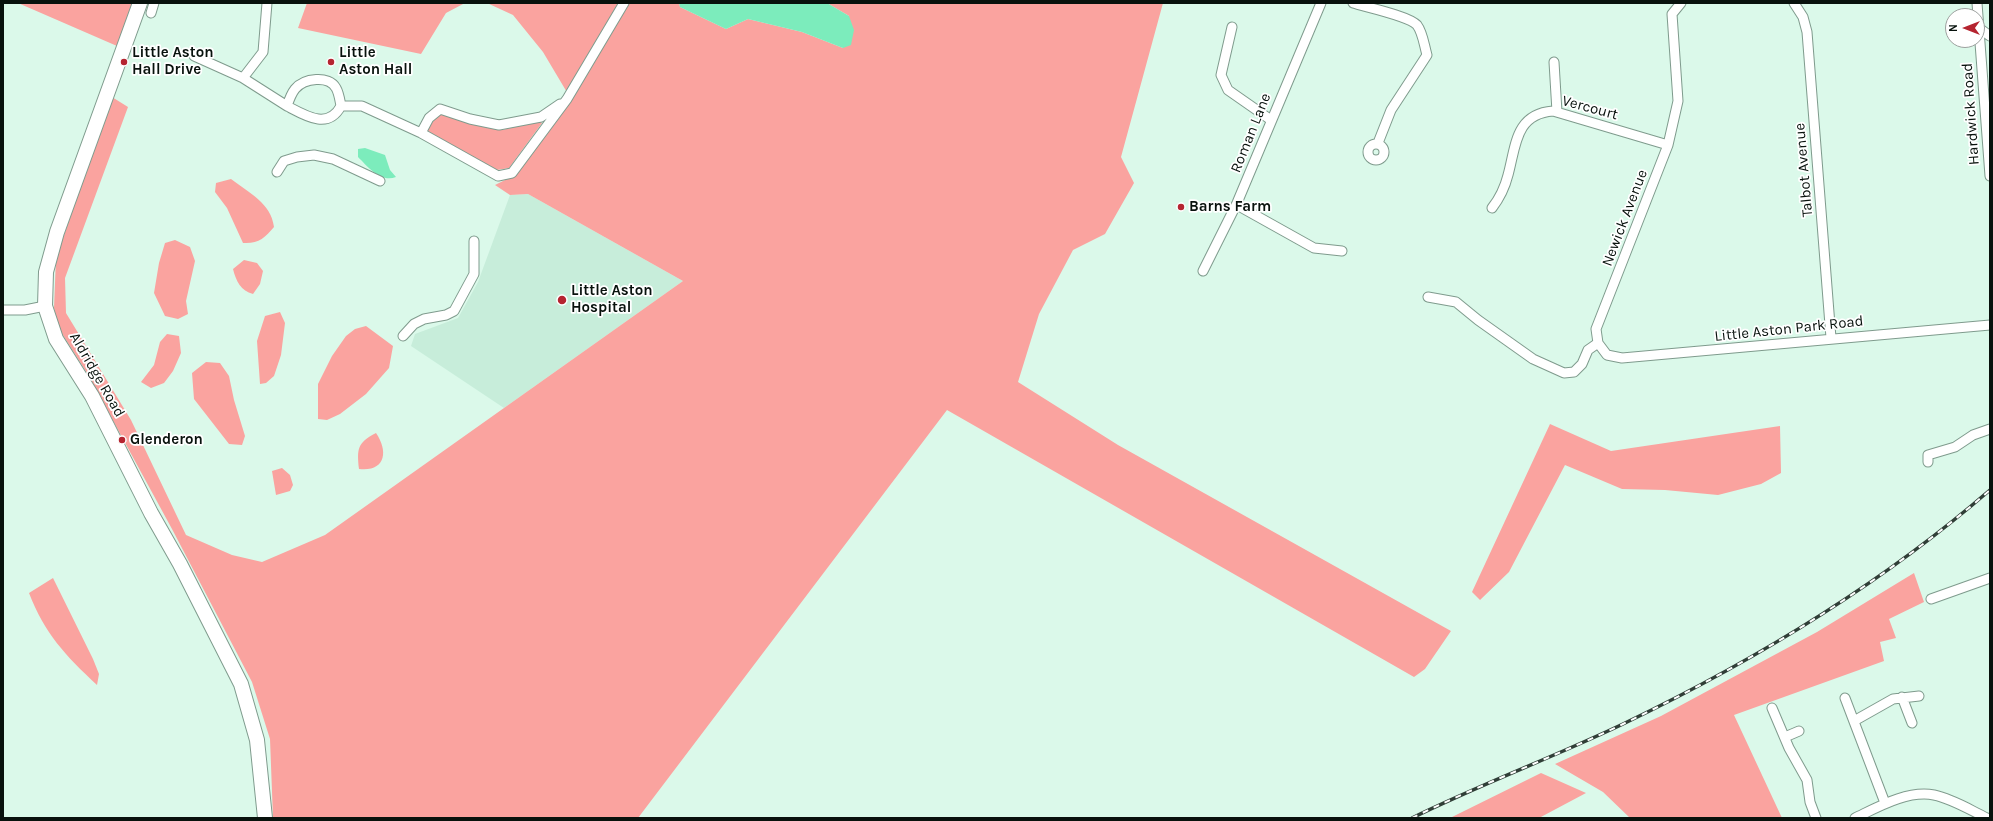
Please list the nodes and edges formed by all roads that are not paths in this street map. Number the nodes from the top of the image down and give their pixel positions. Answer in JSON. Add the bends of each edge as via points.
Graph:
{"nodes":[{"id":1,"x":267,"y":3,"type":"edge"},
{"id":2,"x":624,"y":3,"type":"edge"},
{"id":3,"x":1321,"y":3,"type":"edge"},
{"id":4,"x":1353,"y":3,"type":"edge"},
{"id":5,"x":1681,"y":3,"type":"edge"},
{"id":6,"x":1794,"y":3,"type":"edge"},
{"id":7,"x":150,"y":5,"type":"edge"},
{"id":8,"x":1232,"y":27,"type":"dead end"},
{"id":9,"x":1980,"y":48,"type":"edge"},
{"id":10,"x":194,"y":56,"type":"dead end"},
{"id":11,"x":1554,"y":62,"type":"dead end"},
{"id":12,"x":243,"y":78,"type":"junction"},
{"id":13,"x":567,"y":99,"type":"junction"},
{"id":14,"x":287,"y":106,"type":"junction"},
{"id":15,"x":341,"y":106,"type":"junction"},
{"id":16,"x":1557,"y":112,"type":"junction"},
{"id":17,"x":1271,"y":120,"type":"junction"},
{"id":18,"x":421,"y":133,"type":"junction"},
{"id":19,"x":1378,"y":143,"type":"dead end"},
{"id":20,"x":1668,"y":145,"type":"junction"},
{"id":21,"x":277,"y":172,"type":"dead end"},
{"id":22,"x":1990,"y":176,"type":"edge"},
{"id":23,"x":380,"y":181,"type":"dead end"},
{"id":24,"x":1237,"y":205,"type":"junction"},
{"id":25,"x":1492,"y":208,"type":"dead end"},
{"id":26,"x":474,"y":241,"type":"dead end"},
{"id":27,"x":1342,"y":251,"type":"dead end"},
{"id":28,"x":1204,"y":271,"type":"dead end"},
{"id":29,"x":1428,"y":297,"type":"dead end"},
{"id":30,"x":45,"y":306,"type":"junction"},
{"id":31,"x":3,"y":310,"type":"edge"},
{"id":32,"x":1990,"y":325,"type":"edge"},
{"id":33,"x":404,"y":336,"type":"dead end"},
{"id":34,"x":1831,"y":338,"type":"junction"},
{"id":35,"x":1598,"y":343,"type":"junction"},
{"id":36,"x":1990,"y":429,"type":"edge"},
{"id":37,"x":1928,"y":462,"type":"dead end"},
{"id":38,"x":1990,"y":578,"type":"edge"},
{"id":39,"x":1930,"y":599,"type":"dead end"},
{"id":40,"x":1918,"y":696,"type":"dead end"},
{"id":41,"x":1846,"y":698,"type":"dead end"},
{"id":42,"x":1902,"y":698,"type":"junction"},
{"id":43,"x":1772,"y":708,"type":"dead end"},
{"id":44,"x":1854,"y":721,"type":"junction"},
{"id":45,"x":1912,"y":723,"type":"dead end"},
{"id":46,"x":1799,"y":731,"type":"dead end"},
{"id":47,"x":1785,"y":737,"type":"junction"},
{"id":48,"x":1885,"y":803,"type":"junction"},
{"id":49,"x":265,"y":818,"type":"edge"},
{"id":50,"x":1816,"y":818,"type":"edge"},
{"id":51,"x":1855,"y":818,"type":"edge"},
{"id":52,"x":1988,"y":818,"type":"edge"}],
"edges":[{"from":1,"to":12,"type":"street","via":[[263,52]]},
{"from":2,"to":13,"type":"street"},
{"from":3,"to":17,"type":"street","name":"Roman Lane"},
{"from":4,"to":19,"type":"street","via":[[1400,16],[1416,24],[1422,34],[1427,55],[1391,110]]},
{"from":5,"to":20,"type":"street","name":"Newick Avenue","via":[[1672,14],[1678,101]]},
{"from":6,"to":34,"type":"street","name":"Talbot Avenue","via":[[1803,17],[1807,32]]},
{"from":7,"to":30,"type":"main road","name":"Aldridge Road","via":[[57,232],[46,272]]},
{"from":8,"to":17,"type":"street","via":[[1221,75],[1228,90]]},
{"from":9,"to":22,"type":"street","name":"Hardwick Road"},
{"from":10,"to":12,"type":"street"},
{"from":11,"to":16,"type":"street"},
{"from":12,"to":14,"type":"street"},
{"from":13,"to":18,"type":"street","via":[[541,118],[499,125],[470,120],[440,109],[429,118]]},
{"from":13,"to":18,"type":"street","via":[[512,173],[498,176]]},
{"from":14,"to":15,"type":"street","via":[[306,116],[327,120],[337,114]]},
{"from":14,"to":15,"type":"street","via":[[295,89],[301,84],[315,80],[328,81],[336,87]]},
{"from":15,"to":18,"type":"street","via":[[362,106]]},
{"from":16,"to":20,"type":"street","name":"Vercourt"},
{"from":16,"to":25,"type":"street","name":"Vercourt","via":[[1537,114],[1523,127],[1511,155],[1504,187]]},
{"from":17,"to":24,"type":"street","name":"Roman Lane"},
{"from":20,"to":35,"type":"street","name":"Newick Avenue","via":[[1596,329]]},
{"from":21,"to":23,"type":"street","via":[[284,161],[314,156],[333,159]]},
{"from":24,"to":27,"type":"street","via":[[1314,248]]},
{"from":24,"to":28,"type":"street","name":"Roman Lane"},
{"from":26,"to":33,"type":"street","via":[[474,274],[454,312],[424,319],[414,324]]},
{"from":29,"to":35,"type":"street","via":[[1456,302],[1533,359],[1564,373],[1574,372],[1582,364],[1588,350]]},
{"from":30,"to":31,"type":"street","via":[[25,310]]},
{"from":30,"to":49,"type":"main road","name":"Aldridge Road","via":[[56,339],[92,396],[150,512],[242,684],[257,740]]},
{"from":32,"to":34,"type":"street","name":"Little Aston Park Road"},
{"from":34,"to":35,"type":"street","name":"Little Aston Park Road","via":[[1622,358],[1607,354]]},
{"from":36,"to":37,"type":"street","via":[[1973,435],[1955,447],[1928,455]]},
{"from":38,"to":39,"type":"street","via":[[1959,593]]},
{"from":40,"to":42,"type":"street"},
{"from":41,"to":44,"type":"street"},
{"from":42,"to":44,"type":"street","via":[[1893,699]]},
{"from":42,"to":45,"type":"street"},
{"from":43,"to":47,"type":"street"},
{"from":44,"to":48,"type":"street"},
{"from":46,"to":47,"type":"street"},
{"from":47,"to":50,"type":"street","via":[[1807,780],[1810,802]]},
{"from":48,"to":51,"type":"street"},
{"from":48,"to":52,"type":"street","via":[[1916,795],[1932,795]]}]}
